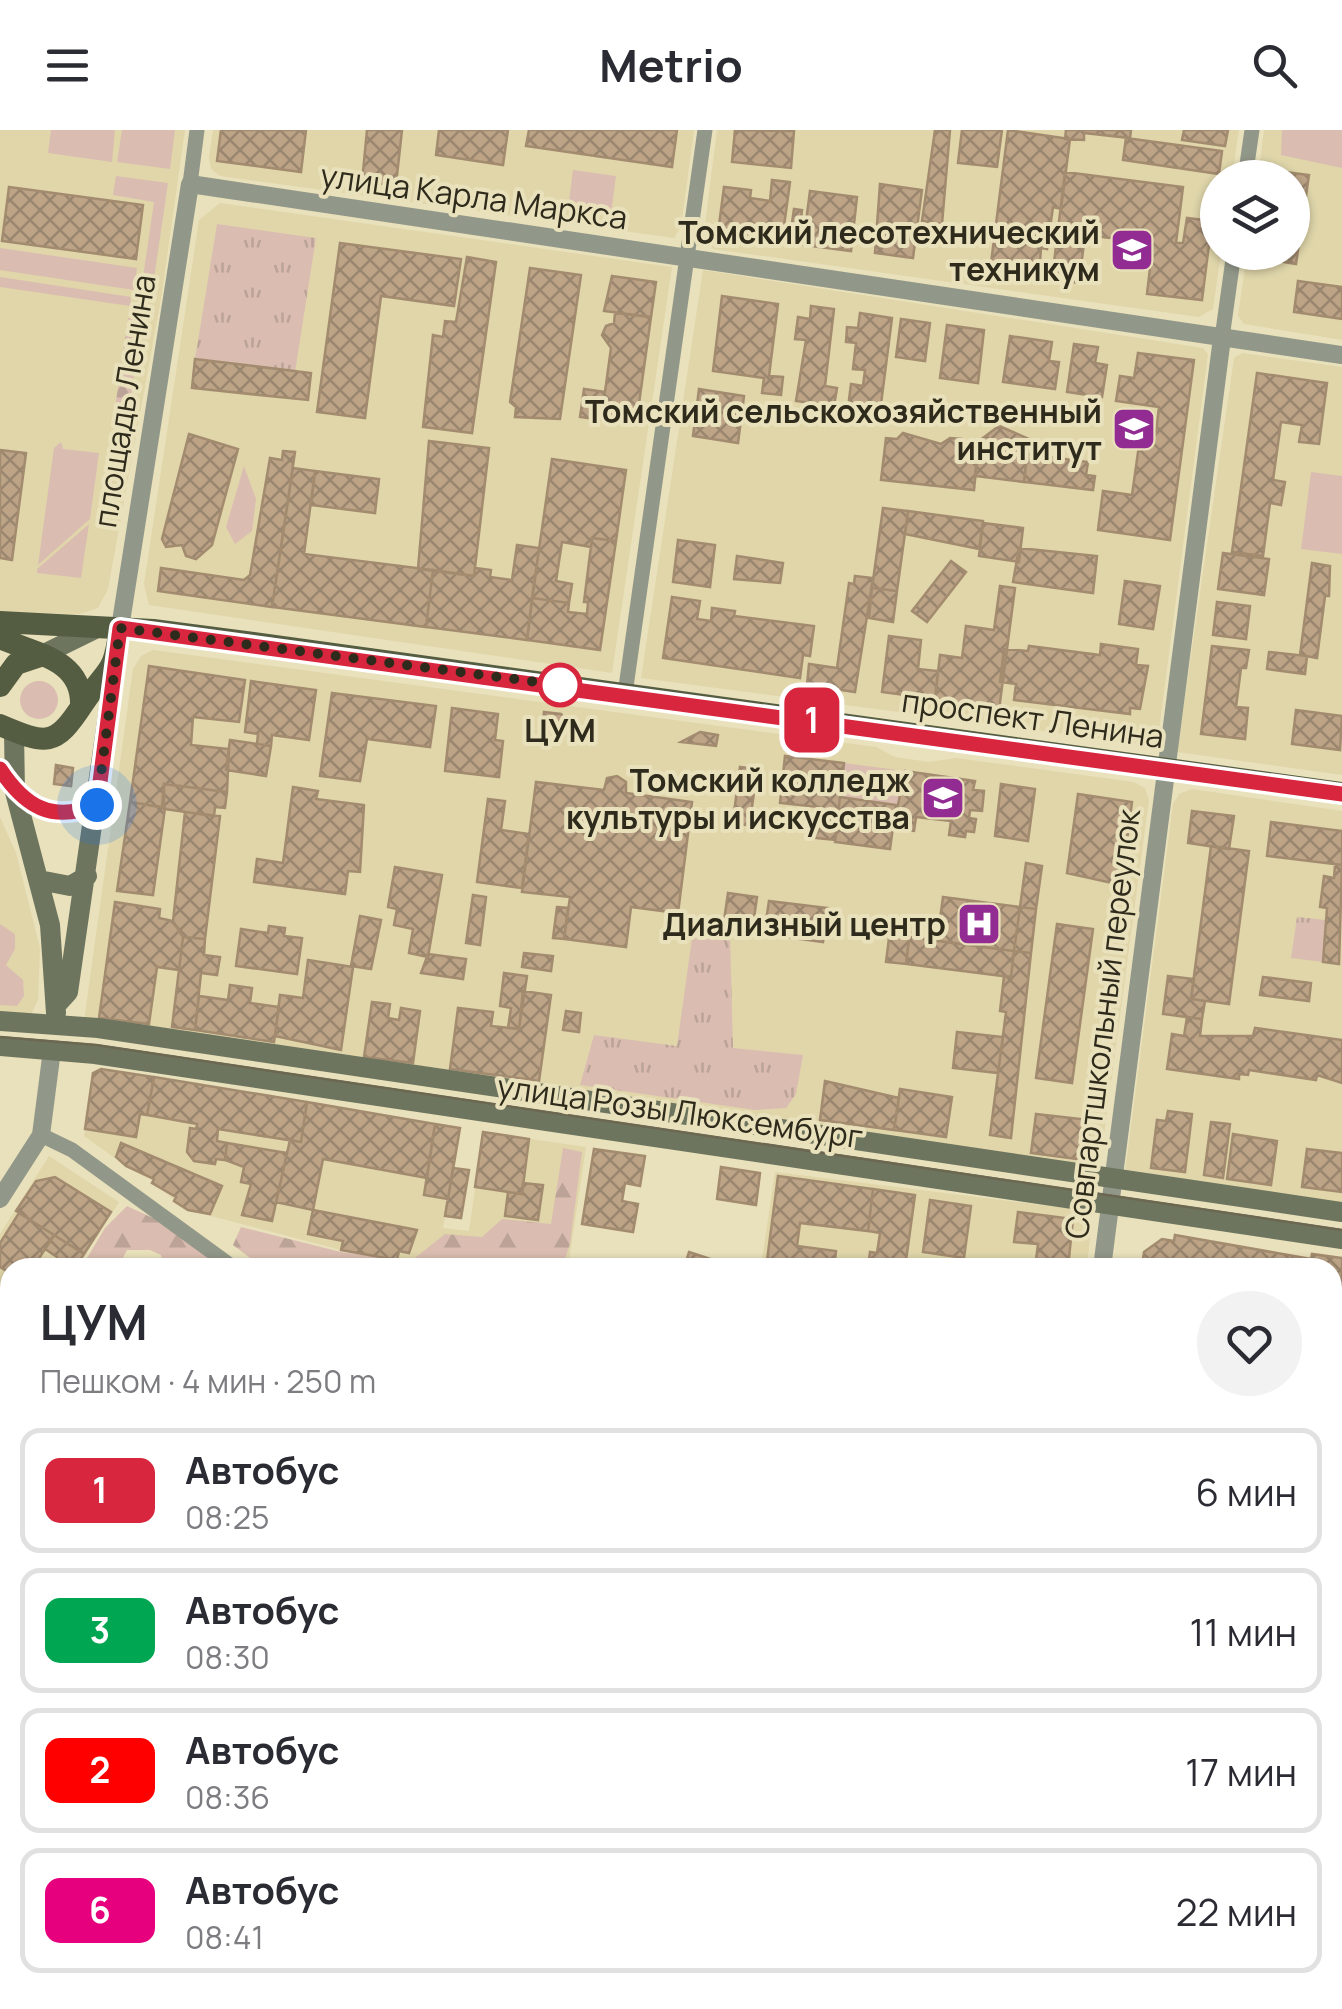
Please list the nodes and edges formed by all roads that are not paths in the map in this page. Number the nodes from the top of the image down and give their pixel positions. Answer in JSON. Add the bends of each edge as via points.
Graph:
{"nodes":[{"id":1,"x":197,"y":130,"type":"edge"},
{"id":2,"x":706,"y":130,"type":"edge"},
{"id":3,"x":1252,"y":130,"type":"edge"},
{"id":4,"x":1248,"y":160,"type":"edge"},
{"id":5,"x":190,"y":184,"type":"junction"},
{"id":6,"x":687,"y":258,"type":"junction"},
{"id":7,"x":1231,"y":270,"type":"edge"},
{"id":8,"x":1222,"y":338,"type":"junction"},
{"id":9,"x":1342,"y":355,"type":"edge"},
{"id":10,"x":0,"y":622,"type":"edge"},
{"id":11,"x":110,"y":627,"type":"junction"},
{"id":12,"x":0,"y":638,"type":"edge"},
{"id":13,"x":40,"y":656,"type":"junction"},
{"id":14,"x":115,"y":666,"type":"junction"},
{"id":15,"x":0,"y":686,"type":"edge"},
{"id":16,"x":624,"y":694,"type":"junction"},
{"id":17,"x":81,"y":706,"type":"junction"},
{"id":18,"x":0,"y":711,"type":"edge"},
{"id":19,"x":7,"y":728,"type":"edge"},
{"id":20,"x":104,"y":752,"type":"junction"},
{"id":21,"x":1164,"y":768,"type":"junction"},
{"id":22,"x":0,"y":769,"type":"edge"},
{"id":23,"x":15,"y":792,"type":"junction"},
{"id":24,"x":1342,"y":794,"type":"edge"},
{"id":25,"x":97,"y":805,"type":"junction"},
{"id":26,"x":87,"y":876,"type":"junction"},
{"id":27,"x":39,"y":880,"type":"junction"},
{"id":28,"x":56,"y":1014,"type":"junction"},
{"id":29,"x":5,"y":1021,"type":"edge"},
{"id":30,"x":5,"y":1046,"type":"edge"},
{"id":31,"x":52,"y":1050,"type":"junction"},
{"id":32,"x":41,"y":1135,"type":"junction"},
{"id":33,"x":1112,"y":1182,"type":"junction"},
{"id":34,"x":0,"y":1199,"type":"edge"},
{"id":35,"x":1109,"y":1206,"type":"junction"},
{"id":36,"x":1342,"y":1212,"type":"edge"},
{"id":37,"x":1342,"y":1239,"type":"edge"},
{"id":38,"x":220,"y":1258,"type":"edge"},
{"id":39,"x":1103,"y":1258,"type":"edge"}],
"edges":[{"from":1,"to":5,"type":"street"},
{"from":2,"to":6,"type":"street"},
{"from":3,"to":4,"type":"street"},
{"from":5,"to":6,"type":"street","name":"улица Карла Маркса"},
{"from":5,"to":11,"type":"street","name":"площадь Ленина"},
{"from":6,"to":8,"type":"street","name":"улица Карла Маркса"},
{"from":6,"to":16,"type":"street"},
{"from":7,"to":8,"type":"street","name":"Совпартшкольный переулок"},
{"from":8,"to":9,"type":"street","name":"улица Карла Маркса"},
{"from":8,"to":21,"type":"street","name":"Совпартшкольный переулок"},
{"from":10,"to":11,"type":"main road"},
{"from":11,"to":13,"type":"main road"},
{"from":11,"to":14,"type":"main road","name":"площадь Ленина"},
{"from":11,"to":16,"type":"main road","name":"проспект Ленина"},
{"from":12,"to":13,"type":"main road"},
{"from":13,"to":15,"type":"main road","via":[[16,664]]},
{"from":13,"to":17,"type":"main road","via":[[72,672]]},
{"from":14,"to":17,"type":"main road"},
{"from":14,"to":20,"type":"main road","name":"площадь Ленина"},
{"from":16,"to":21,"type":"main road","name":"проспект Ленина"},
{"from":17,"to":19,"type":"main road","via":[[60,735],[36,740]]},
{"from":17,"to":20,"type":"main road"},
{"from":18,"to":19,"type":"main road"},
{"from":19,"to":23,"type":"main road"},
{"from":20,"to":25,"type":"main road","name":"площадь Ленина"},
{"from":21,"to":24,"type":"main road","name":"проспект Ленина"},
{"from":21,"to":33,"type":"street","name":"Совпартшкольный переулок"},
{"from":22,"to":23,"type":"main road"},
{"from":23,"to":25,"type":"main road","via":[[47,813]]},
{"from":23,"to":27,"type":"main road"},
{"from":25,"to":26,"type":"main road","name":"площадь Ленина"},
{"from":26,"to":27,"type":"main road","via":[[70,886]]},
{"from":26,"to":28,"type":"main road","name":"площадь Ленина","via":[[68,992]]},
{"from":27,"to":28,"type":"main road","via":[[52,940]]},
{"from":28,"to":29,"type":"main road","name":"улица Розы Люксембург"},
{"from":28,"to":31,"type":"main road"},
{"from":28,"to":33,"type":"main road","name":"улица Розы Люксембург"},
{"from":30,"to":31,"type":"main road","name":"улица Розы Люксембург"},
{"from":31,"to":32,"type":"street"},
{"from":31,"to":35,"type":"main road","name":"улица Розы Люксембург"},
{"from":32,"to":34,"type":"street"},
{"from":32,"to":38,"type":"street"},
{"from":33,"to":35,"type":"street","name":"Совпартшкольный переулок"},
{"from":33,"to":36,"type":"main road","name":"улица Розы Люксембург"},
{"from":35,"to":37,"type":"main road","name":"улица Розы Люксембург"},
{"from":35,"to":39,"type":"street","name":"Совпартшкольный переулок"}]}
